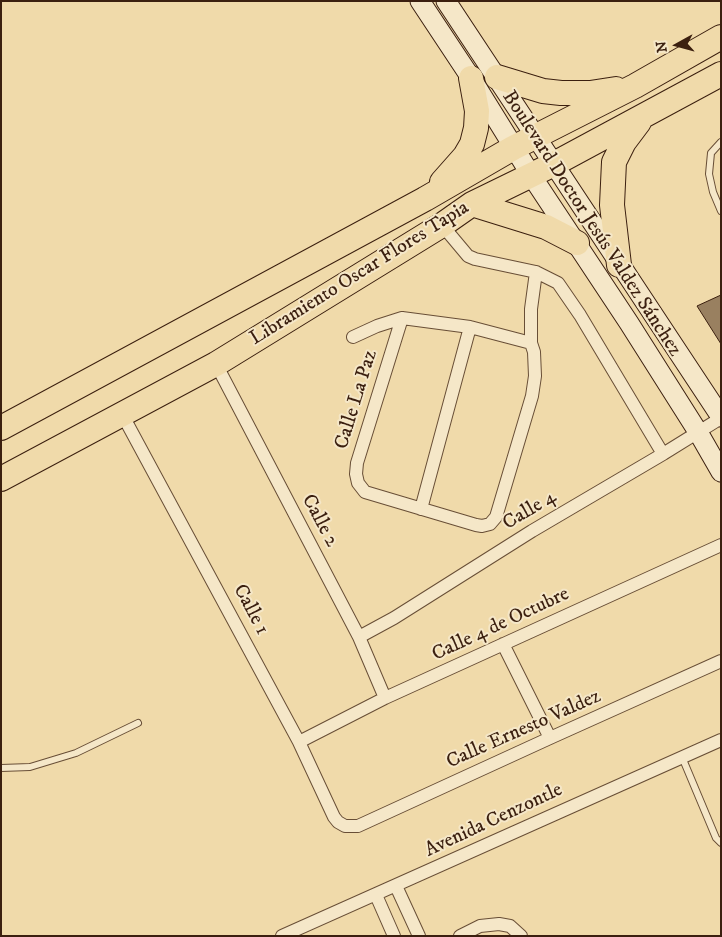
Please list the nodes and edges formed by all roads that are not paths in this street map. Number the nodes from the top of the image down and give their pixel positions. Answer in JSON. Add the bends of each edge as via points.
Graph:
{"nodes":[{"id":1,"x":420,"y":1,"type":"edge"},
{"id":2,"x":446,"y":1,"type":"edge"},
{"id":3,"x":721,"y":37,"type":"edge"},
{"id":4,"x":721,"y":74,"type":"edge"},
{"id":5,"x":497,"y":77,"type":"junction"},
{"id":6,"x":471,"y":78,"type":"junction"},
{"id":7,"x":635,"y":86,"type":"junction"},
{"id":8,"x":644,"y":117,"type":"junction"},
{"id":9,"x":536,"y":137,"type":"junction"},
{"id":10,"x":721,"y":142,"type":"edge"},
{"id":11,"x":513,"y":148,"type":"junction"},
{"id":12,"x":554,"y":164,"type":"junction"},
{"id":13,"x":531,"y":175,"type":"junction"},
{"id":14,"x":425,"y":199,"type":"junction"},
{"id":15,"x":472,"y":204,"type":"junction"},
{"id":16,"x":721,"y":210,"type":"edge"},
{"id":17,"x":442,"y":225,"type":"junction"},
{"id":18,"x":576,"y":243,"type":"junction"},
{"id":19,"x":619,"y":265,"type":"junction"},
{"id":20,"x":536,"y":272,"type":"junction"},
{"id":21,"x":402,"y":318,"type":"junction"},
{"id":22,"x":470,"y":327,"type":"junction"},
{"id":23,"x":353,"y":336,"type":"dead end"},
{"id":24,"x":532,"y":343,"type":"junction"},
{"id":25,"x":216,"y":364,"type":"junction"},
{"id":26,"x":122,"y":414,"type":"junction"},
{"id":27,"x":721,"y":417,"type":"edge"},
{"id":28,"x":1,"y":428,"type":"edge"},
{"id":29,"x":698,"y":432,"type":"junction"},
{"id":30,"x":663,"y":454,"type":"junction"},
{"id":31,"x":721,"y":472,"type":"edge"},
{"id":32,"x":1,"y":479,"type":"edge"},
{"id":33,"x":421,"y":509,"type":"junction"},
{"id":34,"x":721,"y":545,"type":"edge"},
{"id":35,"x":359,"y":637,"type":"junction"},
{"id":36,"x":503,"y":644,"type":"junction"},
{"id":37,"x":721,"y":662,"type":"edge"},
{"id":38,"x":386,"y":698,"type":"junction"},
{"id":39,"x":138,"y":723,"type":"dead end"},
{"id":40,"x":550,"y":738,"type":"junction"},
{"id":41,"x":721,"y":740,"type":"edge"},
{"id":42,"x":299,"y":742,"type":"junction"},
{"id":43,"x":682,"y":757,"type":"junction"},
{"id":44,"x":1,"y":768,"type":"edge"},
{"id":45,"x":342,"y":824,"type":"joint"},
{"id":46,"x":721,"y":843,"type":"edge"},
{"id":47,"x":396,"y":886,"type":"junction"},
{"id":48,"x":376,"y":895,"type":"junction"},
{"id":49,"x":282,"y":936,"type":"edge"},
{"id":50,"x":394,"y":936,"type":"edge"},
{"id":51,"x":418,"y":936,"type":"edge"},
{"id":52,"x":460,"y":936,"type":"edge"},
{"id":53,"x":521,"y":936,"type":"edge"}],
"edges":[{"from":1,"to":6,"type":"main road","name":"Boulevard Doctor Jesús Valdez Sánchez"},
{"from":2,"to":5,"type":"main road","name":"Boulevard Doctor Jesús Valdez Sánchez"},
{"from":3,"to":7,"type":"highway","name":"Libramiento Oscar Flores Tapia"},
{"from":4,"to":8,"type":"highway","name":"Libramiento Oscar Flores Tapia"},
{"from":5,"to":7,"type":"highway","via":[[561,93],[590,93]]},
{"from":5,"to":9,"type":"main road","name":"Boulevard Doctor Jesús Valdez Sánchez"},
{"from":6,"to":11,"type":"main road","name":"Boulevard Doctor Jesús Valdez Sánchez"},
{"from":6,"to":14,"type":"highway","via":[[477,111],[472,144],[452,172]]},
{"from":7,"to":9,"type":"highway","name":"Libramiento Oscar Flores Tapia"},
{"from":8,"to":12,"type":"highway","name":"Libramiento Oscar Flores Tapia"},
{"from":8,"to":19,"type":"highway","via":[[624,142],[614,162],[612,205]]},
{"from":9,"to":11,"type":"highway","name":"Libramiento Oscar Flores Tapia"},
{"from":9,"to":12,"type":"main road","name":"Boulevard Doctor Jesús Valdez Sánchez"},
{"from":10,"to":16,"type":"lane","via":[[711,153],[709,167],[713,192]]},
{"from":11,"to":13,"type":"main road","name":"Boulevard Doctor Jesús Valdez Sánchez"},
{"from":11,"to":14,"type":"highway","name":"Libramiento Oscar Flores Tapia"},
{"from":12,"to":13,"type":"highway","name":"Libramiento Oscar Flores Tapia"},
{"from":12,"to":19,"type":"main road","name":"Boulevard Doctor Jesús Valdez Sánchez"},
{"from":13,"to":15,"type":"highway","name":"Libramiento Oscar Flores Tapia"},
{"from":13,"to":18,"type":"main road","name":"Boulevard Doctor Jesús Valdez Sánchez"},
{"from":14,"to":28,"type":"highway","name":"Libramiento Oscar Flores Tapia"},
{"from":15,"to":17,"type":"highway","name":"Libramiento Oscar Flores Tapia"},
{"from":15,"to":18,"type":"highway","via":[[546,227]]},
{"from":17,"to":20,"type":"street","via":[[468,256]]},
{"from":17,"to":25,"type":"highway","name":"Libramiento Oscar Flores Tapia"},
{"from":18,"to":29,"type":"main road","name":"Boulevard Doctor Jesús Valdez Sánchez"},
{"from":19,"to":27,"type":"main road","name":"Boulevard Doctor Jesús Valdez Sánchez"},
{"from":20,"to":24,"type":"street","via":[[531,309]]},
{"from":20,"to":30,"type":"street","via":[[558,283],[566,293]]},
{"from":21,"to":22,"type":"street"},
{"from":21,"to":23,"type":"street"},
{"from":21,"to":33,"type":"street","name":"Calle La Paz","via":[[356,474],[365,492]]},
{"from":22,"to":24,"type":"street"},
{"from":22,"to":33,"type":"street"},
{"from":24,"to":33,"type":"street","via":[[535,376],[532,396],[493,522],[482,526]]},
{"from":25,"to":26,"type":"highway","name":"Libramiento Oscar Flores Tapia"},
{"from":25,"to":35,"type":"street","name":"Calle 2"},
{"from":26,"to":32,"type":"highway","name":"Libramiento Oscar Flores Tapia"},
{"from":26,"to":42,"type":"street","name":"Calle 1"},
{"from":27,"to":29,"type":"street","name":"Calle 4"},
{"from":29,"to":30,"type":"street","name":"Calle 4"},
{"from":29,"to":31,"type":"main road","name":"Boulevard Doctor Jesús Valdez Sánchez"},
{"from":30,"to":35,"type":"street","name":"Calle 4"},
{"from":34,"to":36,"type":"street","name":"Calle 4 de Octubre"},
{"from":35,"to":38,"type":"street","name":"Calle 2"},
{"from":36,"to":38,"type":"street","name":"Calle 4 de Octubre"},
{"from":36,"to":40,"type":"street"},
{"from":37,"to":40,"type":"street","name":"Calle Ernesto Valdez"},
{"from":38,"to":42,"type":"street","name":"Calle 4 de Octubre"},
{"from":39,"to":44,"type":"lane","via":[[76,753],[30,767]]},
{"from":40,"to":45,"type":"street","name":"Calle Ernesto Valdez","via":[[358,826]]},
{"from":41,"to":43,"type":"street","name":"Avenida Cenzontle"},
{"from":42,"to":45,"type":"street","name":"Calle 1","via":[[334,817]]},
{"from":43,"to":46,"type":"lane"},
{"from":43,"to":47,"type":"street","name":"Avenida Cenzontle"},
{"from":47,"to":48,"type":"street","name":"Avenida Cenzontle"},
{"from":47,"to":51,"type":"street"},
{"from":48,"to":49,"type":"street","name":"Avenida Cenzontle"},
{"from":48,"to":50,"type":"street"},
{"from":52,"to":53,"type":"street","via":[[480,926],[499,924],[510,926]]}]}
